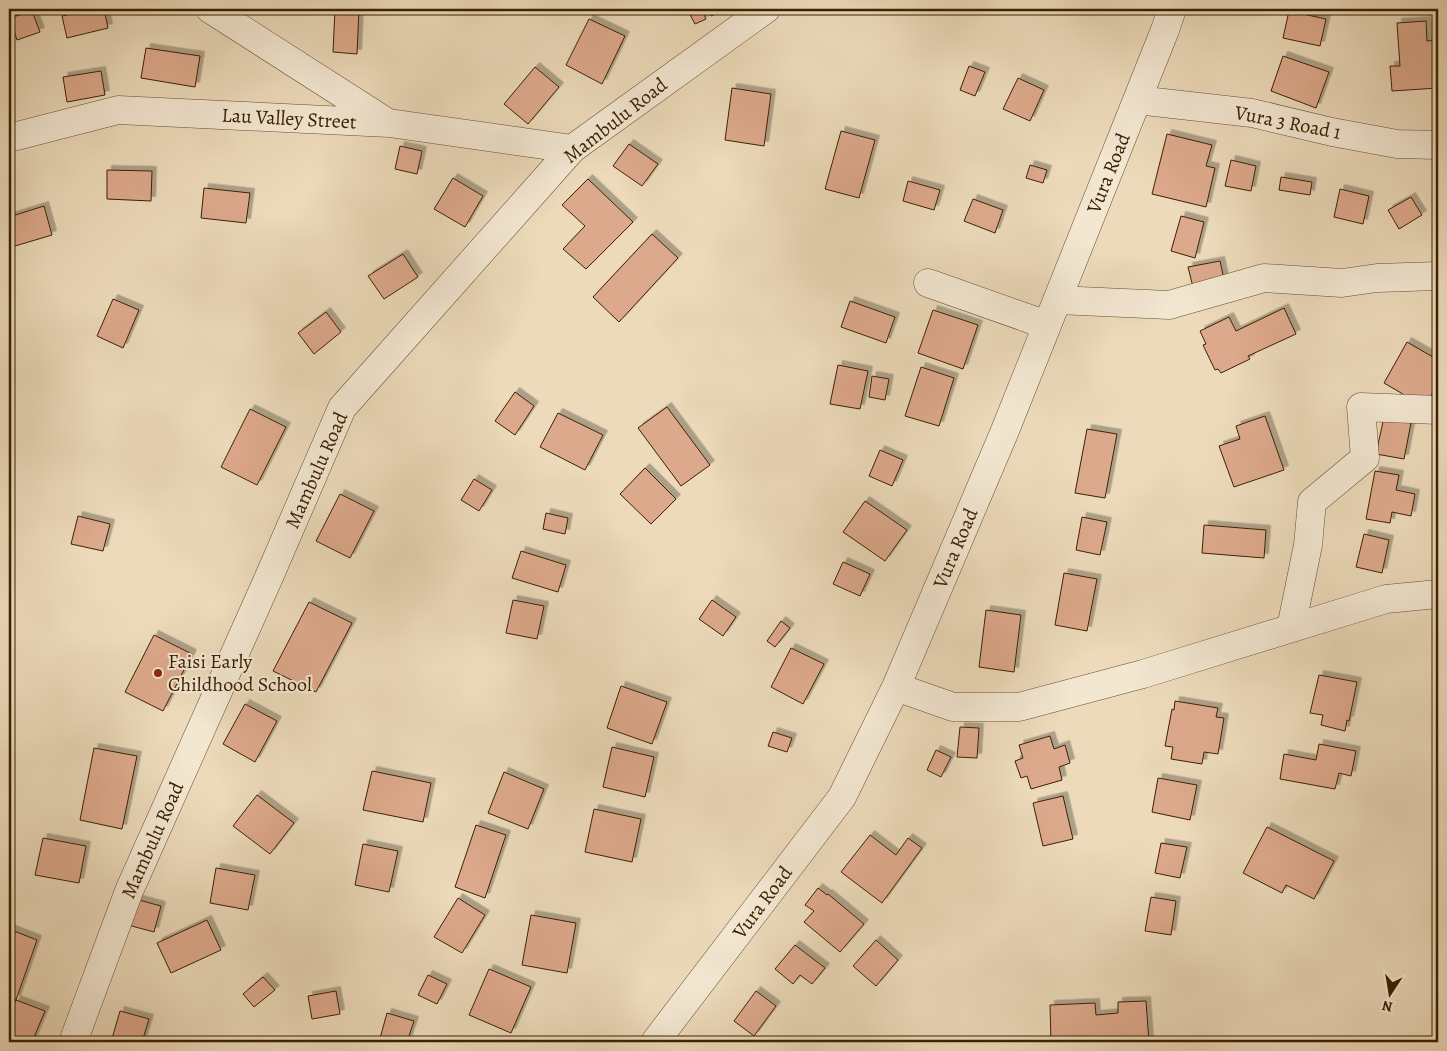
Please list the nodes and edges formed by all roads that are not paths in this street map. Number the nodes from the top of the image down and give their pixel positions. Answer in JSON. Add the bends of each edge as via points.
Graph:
{"nodes":[{"id":1,"x":210,"y":9,"type":"edge"},
{"id":2,"x":766,"y":9,"type":"edge"},
{"id":3,"x":1172,"y":9,"type":"edge"},
{"id":4,"x":1137,"y":100,"type":"junction"},
{"id":5,"x":389,"y":124,"type":"junction"},
{"id":6,"x":9,"y":138,"type":"edge"},
{"id":7,"x":1438,"y":145,"type":"edge"},
{"id":8,"x":572,"y":149,"type":"junction"},
{"id":9,"x":1438,"y":276,"type":"edge"},
{"id":10,"x":928,"y":283,"type":"dead end"},
{"id":11,"x":1057,"y":300,"type":"junction"},
{"id":12,"x":1047,"y":324,"type":"junction"},
{"id":13,"x":1438,"y":410,"type":"edge"},
{"id":14,"x":1438,"y":594,"type":"edge"},
{"id":15,"x":1291,"y":628,"type":"junction"},
{"id":16,"x":896,"y":687,"type":"junction"},
{"id":17,"x":73,"y":1042,"type":"edge"},
{"id":18,"x":655,"y":1042,"type":"edge"}],
"edges":[{"from":1,"to":5,"type":"street"},
{"from":2,"to":8,"type":"street","name":"Mambulu Road"},
{"from":3,"to":4,"type":"street","name":"Vura Road"},
{"from":4,"to":7,"type":"street","name":"Vura 3 Road 1","via":[[1252,113],[1397,144]]},
{"from":4,"to":11,"type":"street","name":"Vura Road"},
{"from":5,"to":6,"type":"street","name":"Lau Valley Street","via":[[118,110]]},
{"from":5,"to":8,"type":"street","name":"Lau Valley Street"},
{"from":8,"to":17,"type":"street","name":"Mambulu Road","via":[[342,408],[129,891]]},
{"from":9,"to":11,"type":"street","via":[[1342,283],[1264,278],[1169,305]]},
{"from":10,"to":12,"type":"street"},
{"from":11,"to":12,"type":"street","name":"Vura Road"},
{"from":12,"to":16,"type":"street","name":"Vura Road","via":[[1004,434]]},
{"from":13,"to":15,"type":"street","via":[[1361,407],[1365,458],[1312,502],[1308,545]]},
{"from":14,"to":15,"type":"street","via":[[1386,600]]},
{"from":15,"to":16,"type":"street","via":[[1143,674],[1019,707],[953,707]]},
{"from":16,"to":18,"type":"street","name":"Vura Road","via":[[842,797]]}]}
